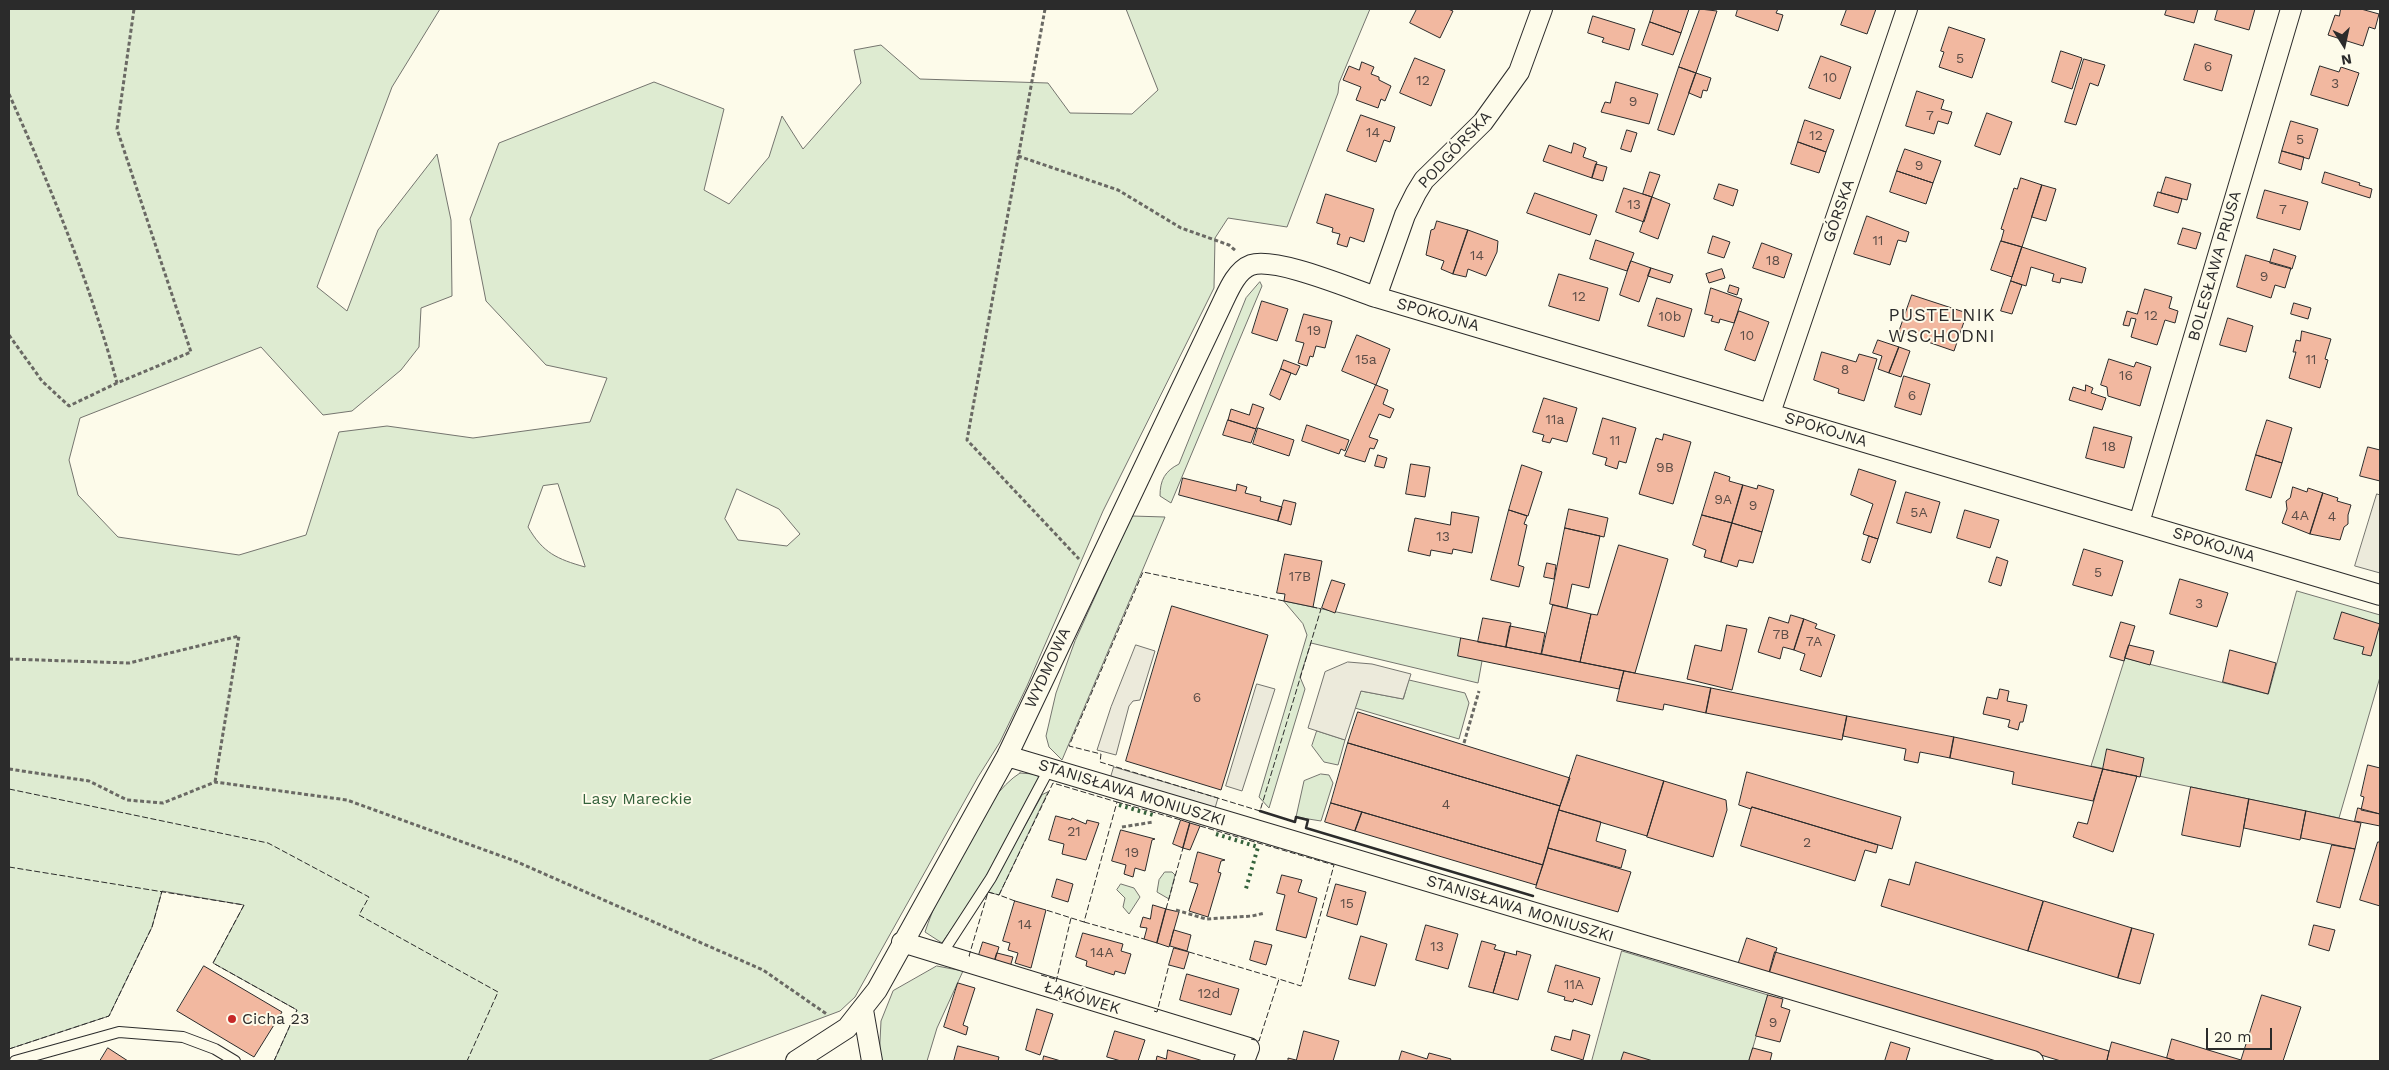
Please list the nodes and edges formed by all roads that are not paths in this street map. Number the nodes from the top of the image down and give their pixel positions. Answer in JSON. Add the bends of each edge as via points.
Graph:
{"nodes":[{"id":1,"x":1542,"y":9,"type":"edge"},
{"id":2,"x":1907,"y":9,"type":"edge"},
{"id":3,"x":2291,"y":9,"type":"edge"},
{"id":4,"x":1250,"y":266,"type":"joint"},
{"id":5,"x":1376,"y":297,"type":"junction"},
{"id":6,"x":1770,"y":413,"type":"junction"},
{"id":7,"x":2139,"y":522,"type":"junction"},
{"id":8,"x":2380,"y":594,"type":"edge"},
{"id":9,"x":1007,"y":756,"type":"junction"},
{"id":10,"x":1049,"y":769,"type":"junction"},
{"id":11,"x":902,"y":942,"type":"junction"},
{"id":12,"x":941,"y":955,"type":"junction"},
{"id":13,"x":862,"y":1010,"type":"junction"},
{"id":14,"x":15,"y":1061,"type":"edge"},
{"id":15,"x":235,"y":1061,"type":"edge"},
{"id":16,"x":796,"y":1061,"type":"edge"},
{"id":17,"x":872,"y":1061,"type":"edge"},
{"id":18,"x":1244,"y":1061,"type":"edge"},
{"id":19,"x":2033,"y":1061,"type":"edge"}],
"edges":[{"from":1,"to":5,"type":"street","name":"PODGÓRSKA","via":[[1519,72],[1483,122],[1424,180],[1416,192]]},
{"from":2,"to":6,"type":"street","name":"GÓRSKA"},
{"from":3,"to":7,"type":"street","name":"BOLESŁAWA PRUSA"},
{"from":4,"to":5,"type":"street","name":"SPOKOJNA","via":[[1272,264]]},
{"from":4,"to":9,"type":"street","name":"WYDMOWA","via":[[1236,278],[1220,308]]},
{"from":5,"to":6,"type":"street","name":"SPOKOJNA"},
{"from":6,"to":7,"type":"street","name":"SPOKOJNA"},
{"from":7,"to":8,"type":"street","name":"SPOKOJNA"},
{"from":9,"to":10,"type":"street","name":"STANISŁAWA MONIUSZKI"},
{"from":9,"to":11,"type":"street","name":"WYDMOWA"},
{"from":10,"to":12,"type":"lane","via":[[991,878]]},
{"from":10,"to":19,"type":"street","name":"STANISŁAWA MONIUSZKI"},
{"from":11,"to":12,"type":"street","name":"ŁĄKÓWEK"},
{"from":11,"to":13,"type":"street","name":"WYDMOWA","via":[[877,990]]},
{"from":12,"to":18,"type":"street","name":"ŁĄKÓWEK","via":[[1249,1048]]},
{"from":13,"to":16,"type":"street","name":"WYDMOWA","via":[[847,1028]]},
{"from":13,"to":17,"type":"street"},
{"from":14,"to":15,"type":"lane","via":[[119,1032],[183,1036]]}]}
